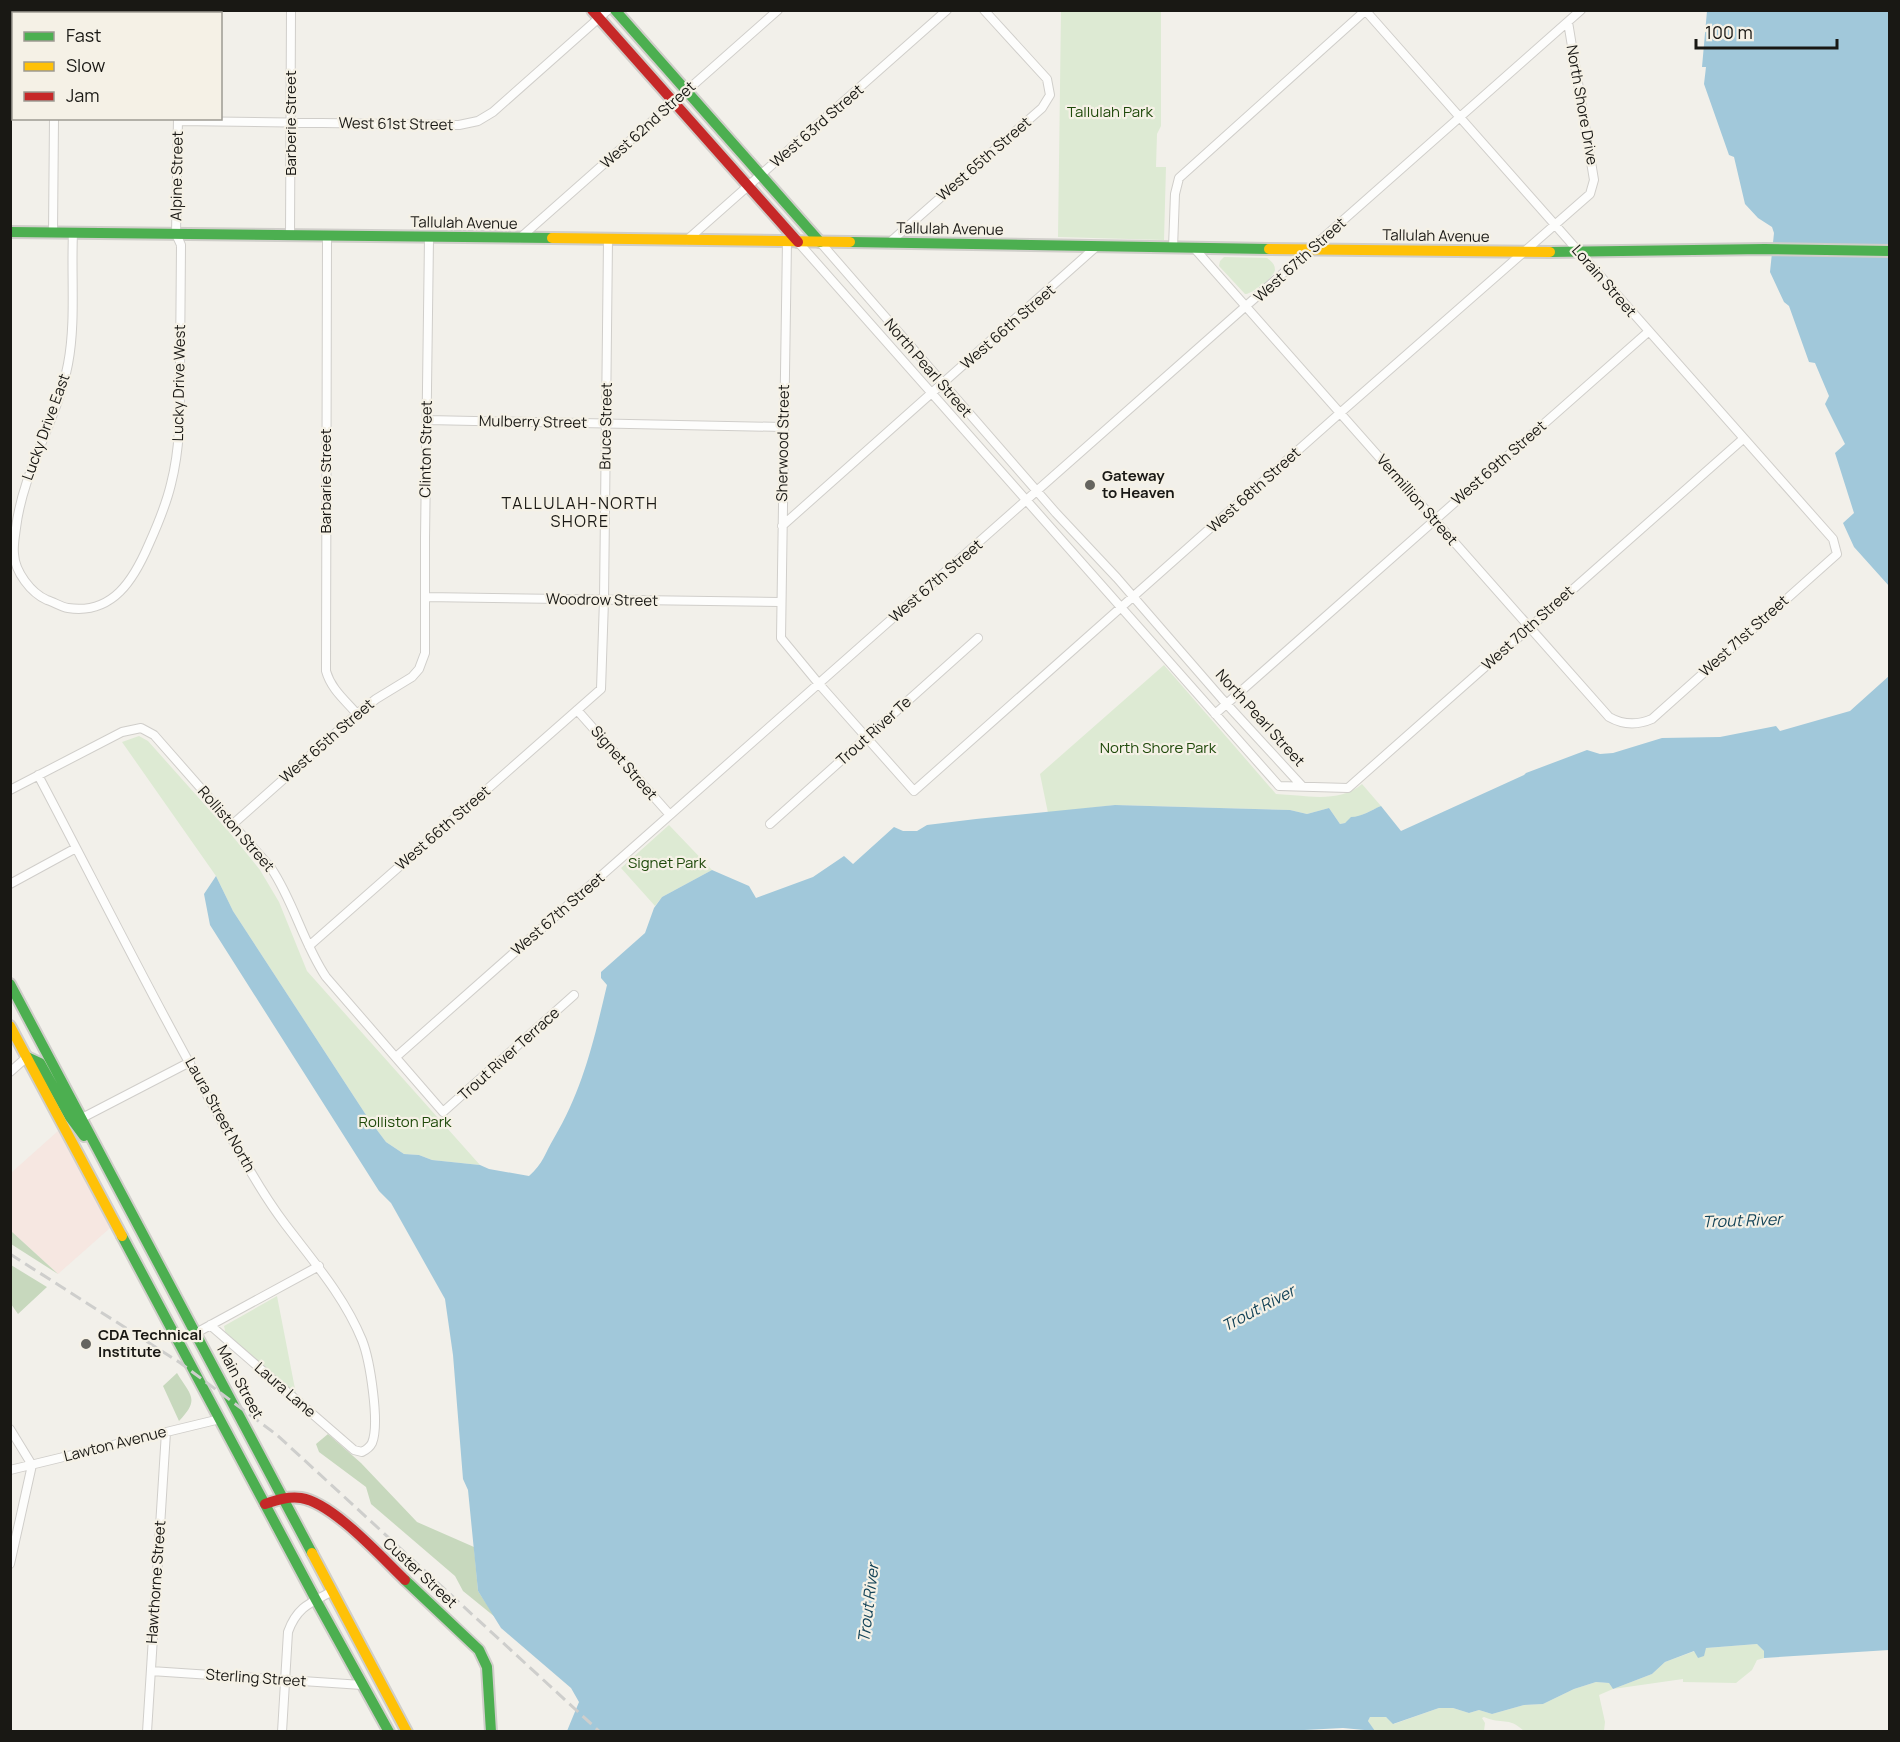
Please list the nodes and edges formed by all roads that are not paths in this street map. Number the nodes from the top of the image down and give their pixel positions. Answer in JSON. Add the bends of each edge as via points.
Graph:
{"nodes":[{"id":1,"x":291,"y":10,"type":"edge"},
{"id":2,"x":608,"y":10,"type":"edge"},
{"id":3,"x":615,"y":10,"type":"edge"},
{"id":4,"x":778,"y":10,"type":"edge"},
{"id":5,"x":947,"y":10,"type":"edge"},
{"id":6,"x":984,"y":10,"type":"edge"},
{"id":7,"x":1581,"y":10,"type":"edge"},
{"id":8,"x":1366,"y":11,"type":"edge"},
{"id":9,"x":596,"y":15,"type":"edge"},
{"id":10,"x":1568,"y":22,"type":"junction"},
{"id":11,"x":686,"y":91,"type":"junction"},
{"id":12,"x":674,"y":102,"type":"junction"},
{"id":13,"x":1460,"y":118,"type":"junction"},
{"id":14,"x":54,"y":120,"type":"edge"},
{"id":15,"x":178,"y":120,"type":"edge"},
{"id":16,"x":291,"y":122,"type":"junction"},
{"id":17,"x":761,"y":176,"type":"junction"},
{"id":18,"x":749,"y":186,"type":"junction"},
{"id":19,"x":1593,"y":188,"type":"joint"},
{"id":20,"x":1554,"y":225,"type":"junction"},
{"id":21,"x":10,"y":232,"type":"edge"},
{"id":22,"x":53,"y":233,"type":"junction"},
{"id":23,"x":73,"y":233,"type":"junction"},
{"id":24,"x":176,"y":234,"type":"junction"},
{"id":25,"x":290,"y":236,"type":"junction"},
{"id":26,"x":327,"y":237,"type":"junction"},
{"id":27,"x":429,"y":237,"type":"junction"},
{"id":28,"x":519,"y":239,"type":"junction"},
{"id":29,"x":608,"y":240,"type":"junction"},
{"id":30,"x":686,"y":241,"type":"junction"},
{"id":31,"x":792,"y":241,"type":"junction"},
{"id":32,"x":820,"y":242,"type":"junction"},
{"id":33,"x":888,"y":244,"type":"junction"},
{"id":34,"x":1097,"y":246,"type":"junction"},
{"id":35,"x":1173,"y":248,"type":"junction"},
{"id":36,"x":1195,"y":249,"type":"junction"},
{"id":37,"x":1311,"y":250,"type":"junction"},
{"id":38,"x":1890,"y":251,"type":"edge"},
{"id":39,"x":1523,"y":252,"type":"junction"},
{"id":40,"x":1578,"y":252,"type":"junction"},
{"id":41,"x":1246,"y":307,"type":"junction"},
{"id":42,"x":1648,"y":332,"type":"junction"},
{"id":43,"x":944,"y":383,"type":"junction"},
{"id":44,"x":931,"y":394,"type":"junction"},
{"id":45,"x":1340,"y":413,"type":"junction"},
{"id":46,"x":427,"y":420,"type":"junction"},
{"id":47,"x":606,"y":423,"type":"junction"},
{"id":48,"x":783,"y":427,"type":"junction"},
{"id":49,"x":1743,"y":439,"type":"junction"},
{"id":50,"x":1038,"y":492,"type":"junction"},
{"id":51,"x":1026,"y":502,"type":"junction"},
{"id":52,"x":1434,"y":520,"type":"junction"},
{"id":53,"x":782,"y":526,"type":"junction"},
{"id":54,"x":1837,"y":554,"type":"joint"},
{"id":55,"x":424,"y":597,"type":"junction"},
{"id":56,"x":1133,"y":597,"type":"junction"},
{"id":57,"x":604,"y":600,"type":"junction"},
{"id":58,"x":780,"y":602,"type":"junction"},
{"id":59,"x":89,"y":607,"type":"joint"},
{"id":60,"x":1120,"y":608,"type":"junction"},
{"id":61,"x":1528,"y":627,"type":"junction"},
{"id":62,"x":978,"y":638,"type":"dead end"},
{"id":63,"x":423,"y":661,"type":"joint"},
{"id":64,"x":819,"y":684,"type":"junction"},
{"id":65,"x":1226,"y":704,"type":"junction"},
{"id":66,"x":577,"y":710,"type":"junction"},
{"id":67,"x":357,"y":714,"type":"junction"},
{"id":68,"x":1215,"y":714,"type":"junction"},
{"id":69,"x":1652,"y":719,"type":"joint"},
{"id":70,"x":867,"y":738,"type":"junction"},
{"id":71,"x":38,"y":775,"type":"junction"},
{"id":72,"x":1302,"y":786,"type":"junction"},
{"id":73,"x":10,"y":790,"type":"edge"},
{"id":74,"x":670,"y":815,"type":"junction"},
{"id":75,"x":233,"y":824,"type":"junction"},
{"id":76,"x":770,"y":824,"type":"dead end"},
{"id":77,"x":76,"y":848,"type":"junction"},
{"id":78,"x":10,"y":884,"type":"edge"},
{"id":79,"x":309,"y":946,"type":"junction"},
{"id":80,"x":10,"y":984,"type":"edge"},
{"id":81,"x":574,"y":995,"type":"dead end"},
{"id":82,"x":10,"y":1026,"type":"edge"},
{"id":83,"x":27,"y":1057,"type":"junction"},
{"id":84,"x":396,"y":1057,"type":"junction"},
{"id":85,"x":190,"y":1062,"type":"junction"},
{"id":86,"x":10,"y":1072,"type":"edge"},
{"id":87,"x":82,"y":1118,"type":"junction"},
{"id":88,"x":108,"y":1168,"type":"junction"},
{"id":89,"x":319,"y":1266,"type":"junction"},
{"id":90,"x":165,"y":1273,"type":"junction"},
{"id":91,"x":147,"y":1282,"type":"junction"},
{"id":92,"x":210,"y":1325,"type":"junction"},
{"id":93,"x":196,"y":1333,"type":"junction"},
{"id":94,"x":220,"y":1419,"type":"junction"},
{"id":95,"x":10,"y":1429,"type":"edge"},
{"id":96,"x":166,"y":1432,"type":"junction"},
{"id":97,"x":362,"y":1452,"type":"joint"},
{"id":98,"x":32,"y":1465,"type":"junction"},
{"id":99,"x":10,"y":1470,"type":"edge"},
{"id":100,"x":283,"y":1497,"type":"junction"},
{"id":101,"x":265,"y":1504,"type":"junction"},
{"id":102,"x":10,"y":1564,"type":"edge"},
{"id":103,"x":333,"y":1591,"type":"junction"},
{"id":104,"x":316,"y":1600,"type":"junction"},
{"id":105,"x":151,"y":1671,"type":"junction"},
{"id":106,"x":285,"y":1680,"type":"junction"},
{"id":107,"x":362,"y":1685,"type":"junction"},
{"id":108,"x":147,"y":1731,"type":"edge"},
{"id":109,"x":282,"y":1731,"type":"edge"},
{"id":110,"x":389,"y":1731,"type":"edge"},
{"id":111,"x":407,"y":1731,"type":"edge"},
{"id":112,"x":491,"y":1731,"type":"edge"}],
"edges":[{"from":1,"to":16,"type":"street","name":"Barberie Street"},
{"from":2,"to":9,"type":"street","name":"West 61st Street"},
{"from":3,"to":11,"type":"main road","name":"North Pearl Street"},
{"from":4,"to":11,"type":"street","name":"West 62nd Street"},
{"from":5,"to":17,"type":"street","name":"West 63rd Street"},
{"from":6,"to":33,"type":"street","name":"West 65th Street","via":[[1047,79],[1050,94],[1042,108]]},
{"from":7,"to":10,"type":"street","name":"West 67th Street"},
{"from":8,"to":13,"type":"street","name":"Lorain Street"},
{"from":8,"to":35,"type":"street","via":[[1179,178]]},
{"from":9,"to":12,"type":"main road","name":"North Pearl Street"},
{"from":9,"to":16,"type":"street","name":"West 61st Street","via":[[493,112],[478,121],[459,125]]},
{"from":10,"to":13,"type":"street","name":"West 67th Street"},
{"from":10,"to":19,"type":"street","name":"North Shore Drive"},
{"from":11,"to":12,"type":"street","name":"West 62nd Street"},
{"from":11,"to":17,"type":"main road","name":"North Pearl Street"},
{"from":12,"to":18,"type":"main road","name":"North Pearl Street"},
{"from":12,"to":28,"type":"street","name":"West 62nd Street"},
{"from":13,"to":20,"type":"street","name":"Lorain Street"},
{"from":13,"to":37,"type":"street","name":"West 67th Street"},
{"from":14,"to":22,"type":"street"},
{"from":15,"to":16,"type":"street","name":"West 61st Street"},
{"from":15,"to":24,"type":"street","name":"Alpine Street"},
{"from":16,"to":25,"type":"street","name":"Barberie Street"},
{"from":17,"to":18,"type":"street","name":"West 63rd Street"},
{"from":17,"to":32,"type":"main road","name":"North Pearl Street"},
{"from":18,"to":30,"type":"street","name":"West 63rd Street"},
{"from":18,"to":31,"type":"main road","name":"North Pearl Street"},
{"from":19,"to":20,"type":"street","name":"West 68th Street"},
{"from":20,"to":39,"type":"street","name":"West 68th Street"},
{"from":20,"to":40,"type":"street","name":"Lorain Street"},
{"from":21,"to":22,"type":"main road","name":"Tallulah Avenue"},
{"from":22,"to":23,"type":"main road","name":"Tallulah Avenue"},
{"from":23,"to":24,"type":"main road","name":"Tallulah Avenue"},
{"from":23,"to":59,"type":"street","name":"Lucky Drive East","via":[[68,364],[23,492],[13,552],[22,577],[40,597],[68,608]]},
{"from":24,"to":25,"type":"main road","name":"Tallulah Avenue"},
{"from":24,"to":59,"type":"street","name":"Lucky Drive West","via":[[181,245],[180,436],[171,483],[163,513],[127,586],[112,599]]},
{"from":25,"to":26,"type":"main road","name":"Tallulah Avenue"},
{"from":26,"to":27,"type":"main road","name":"Tallulah Avenue"},
{"from":26,"to":67,"type":"street","name":"Barbarie Street","via":[[326,670],[334,689]]},
{"from":27,"to":28,"type":"main road","name":"Tallulah Avenue"},
{"from":27,"to":46,"type":"street","name":"Clinton Street"},
{"from":28,"to":29,"type":"main road","name":"Tallulah Avenue"},
{"from":29,"to":30,"type":"main road","name":"Tallulah Avenue"},
{"from":29,"to":47,"type":"street","name":"Bruce Street"},
{"from":30,"to":31,"type":"main road","name":"Tallulah Avenue"},
{"from":31,"to":32,"type":"main road","name":"Tallulah Avenue"},
{"from":31,"to":44,"type":"street","name":"North Pearl Street"},
{"from":31,"to":48,"type":"street","name":"Sherwood Street"},
{"from":32,"to":33,"type":"main road","name":"Tallulah Avenue"},
{"from":32,"to":43,"type":"street","name":"North Pearl Street"},
{"from":33,"to":34,"type":"main road","name":"Tallulah Avenue"},
{"from":34,"to":35,"type":"main road","name":"Tallulah Avenue"},
{"from":34,"to":43,"type":"street","name":"West 66th Street"},
{"from":35,"to":36,"type":"main road","name":"Tallulah Avenue"},
{"from":36,"to":37,"type":"main road","name":"Tallulah Avenue"},
{"from":36,"to":41,"type":"street","name":"Vermillion Street"},
{"from":37,"to":39,"type":"main road","name":"Tallulah Avenue"},
{"from":37,"to":41,"type":"street","name":"West 67th Street"},
{"from":38,"to":40,"type":"main road","name":"Tallulah Avenue"},
{"from":39,"to":40,"type":"main road","name":"Tallulah Avenue"},
{"from":39,"to":45,"type":"street","name":"West 68th Street"},
{"from":40,"to":42,"type":"street","name":"Lorain Street"},
{"from":41,"to":45,"type":"street","name":"Vermillion Street"},
{"from":41,"to":50,"type":"street","name":"West 67th Street"},
{"from":42,"to":49,"type":"street","name":"Lorain Street"},
{"from":42,"to":52,"type":"street","name":"West 69th Street"},
{"from":43,"to":44,"type":"street","name":"West 66th Street"},
{"from":43,"to":50,"type":"street","name":"North Pearl Street"},
{"from":44,"to":51,"type":"street","name":"North Pearl Street"},
{"from":44,"to":53,"type":"street","name":"West 66th Street"},
{"from":45,"to":52,"type":"street","name":"Vermillion Street"},
{"from":45,"to":56,"type":"street","name":"West 68th Street"},
{"from":46,"to":47,"type":"street","name":"Mulberry Street"},
{"from":46,"to":55,"type":"street","name":"Clinton Street"},
{"from":47,"to":48,"type":"street","name":"Mulberry Street"},
{"from":47,"to":57,"type":"street","name":"Bruce Street"},
{"from":48,"to":53,"type":"street","name":"Sherwood Street"},
{"from":49,"to":54,"type":"street","name":"Lorain Street","via":[[1833,539]]},
{"from":49,"to":61,"type":"street","name":"West 70th Street"},
{"from":50,"to":51,"type":"street","name":"West 67th Street"},
{"from":50,"to":56,"type":"street","name":"North Pearl Street"},
{"from":51,"to":60,"type":"street","name":"North Pearl Street"},
{"from":51,"to":64,"type":"street","name":"West 67th Street"},
{"from":52,"to":61,"type":"street","name":"Vermillion Street"},
{"from":52,"to":65,"type":"street","name":"West 69th Street"},
{"from":53,"to":58,"type":"street","name":"Sherwood Street"},
{"from":54,"to":69,"type":"street","name":"West 71st Street"},
{"from":55,"to":57,"type":"street","name":"Woodrow Street"},
{"from":55,"to":63,"type":"street","name":"Clinton Street"},
{"from":56,"to":60,"type":"street","name":"West 68th Street"},
{"from":56,"to":65,"type":"street","name":"North Pearl Street"},
{"from":57,"to":58,"type":"street","name":"Woodrow Street"},
{"from":57,"to":66,"type":"street","name":"Bruce Street","via":[[601,688]]},
{"from":58,"to":64,"type":"street","name":"Sherwood Street","via":[[781,638]]},
{"from":60,"to":68,"type":"street","name":"North Pearl Street"},
{"from":60,"to":70,"type":"street","name":"West 68th Street","via":[[914,791]]},
{"from":61,"to":69,"type":"street","name":"Vermillion Street","via":[[1609,717],[1634,723]]},
{"from":61,"to":72,"type":"street","name":"West 70th Street","via":[[1348,788]]},
{"from":62,"to":70,"type":"street","name":"Trout River Te"},
{"from":63,"to":67,"type":"street","name":"West 65th Street","via":[[412,677]]},
{"from":64,"to":70,"type":"street"},
{"from":64,"to":74,"type":"street","name":"West 67th Street"},
{"from":65,"to":68,"type":"street","name":"West 69th Street"},
{"from":65,"to":72,"type":"street","name":"North Pearl Street"},
{"from":66,"to":74,"type":"street","name":"Signet Street"},
{"from":66,"to":79,"type":"street","name":"West 66th Street"},
{"from":67,"to":75,"type":"street","name":"West 65th Street"},
{"from":68,"to":72,"type":"street","name":"North Pearl Street","via":[[1279,786]]},
{"from":70,"to":76,"type":"street","name":"Trout River Te"},
{"from":71,"to":73,"type":"street"},
{"from":71,"to":75,"type":"street","name":"Rolliston Street","via":[[122,732],[141,728],[154,735]]},
{"from":71,"to":77,"type":"street","name":"Laura Street North"},
{"from":74,"to":84,"type":"street","name":"West 67th Street"},
{"from":75,"to":79,"type":"street","name":"Rolliston Street","via":[[282,884]]},
{"from":77,"to":78,"type":"street"},
{"from":77,"to":85,"type":"street","name":"Laura Street North"},
{"from":79,"to":84,"type":"street","via":[[326,977]]},
{"from":80,"to":87,"type":"main road","name":"Main Street"},
{"from":81,"to":84,"type":"street","name":"Trout River Terrace","via":[[443,1112]]},
{"from":82,"to":83,"type":"main road"},
{"from":83,"to":86,"type":"street"},
{"from":83,"to":88,"type":"main road","via":[[40,1063],[70,1117]]},
{"from":83,"to":91,"type":"main road"},
{"from":85,"to":87,"type":"street"},
{"from":85,"to":89,"type":"street","name":"Laura Street North","via":[[283,1222]]},
{"from":87,"to":88,"type":"main road","name":"Main Street"},
{"from":88,"to":90,"type":"main road","name":"Main Street"},
{"from":89,"to":92,"type":"street"},
{"from":89,"to":97,"type":"street","name":"Laura Street North","via":[[363,1341],[369,1364],[374,1432],[372,1443]]},
{"from":90,"to":91,"type":"street"},
{"from":90,"to":93,"type":"main road","name":"Main Street"},
{"from":91,"to":94,"type":"main road"},
{"from":92,"to":93,"type":"street"},
{"from":92,"to":97,"type":"street","name":"Laura Lane","via":[[354,1450]]},
{"from":93,"to":100,"type":"main road","name":"Main Street"},
{"from":94,"to":96,"type":"street","name":"Lawton Avenue"},
{"from":94,"to":101,"type":"main road"},
{"from":95,"to":98,"type":"street"},
{"from":96,"to":98,"type":"street","name":"Lawton Avenue"},
{"from":96,"to":105,"type":"street","name":"Hawthorne Street"},
{"from":98,"to":99,"type":"street","name":"Lawton Avenue"},
{"from":98,"to":102,"type":"street"},
{"from":100,"to":101,"type":"main road","name":"Custer Street"},
{"from":100,"to":103,"type":"main road","name":"Main Street"},
{"from":100,"to":112,"type":"main road","name":"Custer Street","via":[[311,1500],[334,1514],[471,1641],[487,1667]]},
{"from":101,"to":104,"type":"main road"},
{"from":103,"to":104,"type":"street"},
{"from":103,"to":111,"type":"main road","name":"Main Street"},
{"from":104,"to":106,"type":"street","via":[[292,1618]]},
{"from":104,"to":107,"type":"main road"},
{"from":105,"to":106,"type":"street","name":"Sterling Street"},
{"from":105,"to":108,"type":"street","name":"Hawthorne Street"},
{"from":106,"to":107,"type":"street","name":"Sterling Street"},
{"from":106,"to":109,"type":"street"},
{"from":107,"to":110,"type":"main road"}]}
